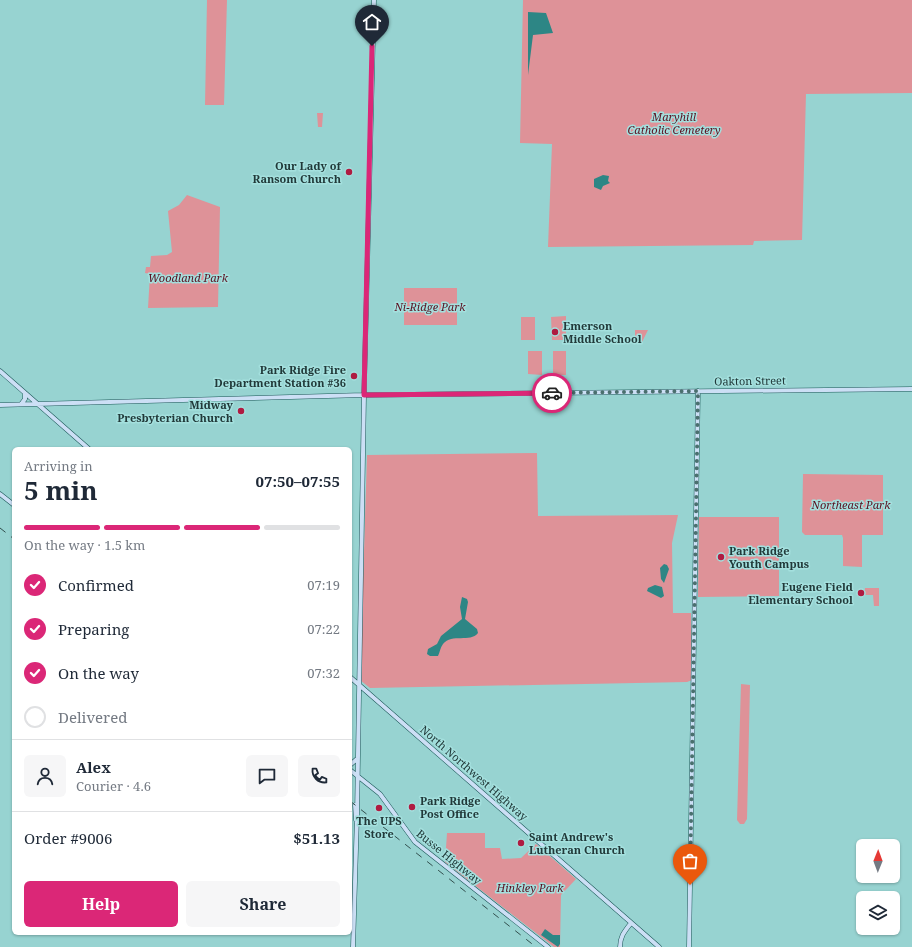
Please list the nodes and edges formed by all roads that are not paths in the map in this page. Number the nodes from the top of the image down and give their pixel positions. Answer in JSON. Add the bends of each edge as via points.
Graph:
{"nodes":[{"id":1,"x":374,"y":0,"type":"edge"},
{"id":2,"x":0,"y":371,"type":"edge"},
{"id":3,"x":912,"y":388,"type":"edge"},
{"id":4,"x":698,"y":391,"type":"junction"},
{"id":5,"x":25,"y":392,"type":"junction"},
{"id":6,"x":364,"y":395,"type":"junction"},
{"id":7,"x":22,"y":403,"type":"junction"},
{"id":8,"x":61,"y":403,"type":"junction"},
{"id":9,"x":37,"y":404,"type":"junction"},
{"id":10,"x":0,"y":405,"type":"edge"},
{"id":11,"x":14,"y":405,"type":"junction"},
{"id":12,"x":52,"y":405,"type":"junction"},
{"id":13,"x":49,"y":414,"type":"junction"},
{"id":14,"x":87,"y":447,"type":"edge"},
{"id":15,"x":0,"y":494,"type":"edge"},
{"id":16,"x":12,"y":503,"type":"edge"},
{"id":17,"x":352,"y":679,"type":"edge"},
{"id":18,"x":358,"y":684,"type":"junction"},
{"id":19,"x":357,"y":758,"type":"junction"},
{"id":20,"x":352,"y":764,"type":"edge"},
{"id":21,"x":352,"y":771,"type":"edge"},
{"id":22,"x":357,"y":775,"type":"junction"},
{"id":23,"x":369,"y":785,"type":"junction"},
{"id":24,"x":357,"y":787,"type":"junction"},
{"id":25,"x":356,"y":820,"type":"junction"},
{"id":26,"x":632,"y":923,"type":"junction"},
{"id":27,"x":353,"y":947,"type":"edge"},
{"id":28,"x":548,"y":947,"type":"edge"},
{"id":29,"x":620,"y":947,"type":"edge"},
{"id":30,"x":659,"y":947,"type":"edge"},
{"id":31,"x":689,"y":947,"type":"edge"}],
"edges":[{"from":1,"to":6,"type":"main road"},
{"from":2,"to":5,"type":"main road"},
{"from":3,"to":4,"type":"main road","name":"Oakton Street"},
{"from":4,"to":6,"type":"main road","name":"Oakton Street"},
{"from":4,"to":31,"type":"main road"},
{"from":5,"to":7,"type":"main road"},
{"from":5,"to":9,"type":"main road"},
{"from":6,"to":8,"type":"main road","name":"Oakton Street"},
{"from":6,"to":18,"type":"main road"},
{"from":7,"to":9,"type":"main road","name":"Oakton Street"},
{"from":7,"to":11,"type":"main road","name":"Oakton Street"},
{"from":8,"to":9,"type":"main road","name":"Oakton Street"},
{"from":8,"to":12,"type":"main road","name":"Oakton Street"},
{"from":9,"to":11,"type":"main road","name":"Oakton Street"},
{"from":9,"to":12,"type":"main road","name":"Oakton Street"},
{"from":9,"to":13,"type":"main road"},
{"from":10,"to":11,"type":"main road","name":"Oakton Street"},
{"from":12,"to":13,"type":"main road"},
{"from":13,"to":14,"type":"main road"},
{"from":15,"to":16,"type":"main road"},
{"from":17,"to":18,"type":"main road","name":"North Northwest Highway"},
{"from":18,"to":19,"type":"main road"},
{"from":18,"to":26,"type":"main road","name":"North Northwest Highway"},
{"from":19,"to":20,"type":"main road"},
{"from":19,"to":22,"type":"main road"},
{"from":21,"to":22,"type":"main road","name":"Busse Highway"},
{"from":22,"to":23,"type":"main road","name":"Busse Highway"},
{"from":22,"to":24,"type":"main road"},
{"from":22,"to":25,"type":"main road","via":[[354,816]]},
{"from":23,"to":24,"type":"main road","via":[[360,784]]},
{"from":23,"to":28,"type":"main road","name":"Busse Highway","via":[[387,803],[415,842]]},
{"from":24,"to":25,"type":"main road"},
{"from":25,"to":27,"type":"main road"},
{"from":26,"to":29,"type":"main road","via":[[623,933]]},
{"from":26,"to":30,"type":"main road","name":"North Northwest Highway"}]}
